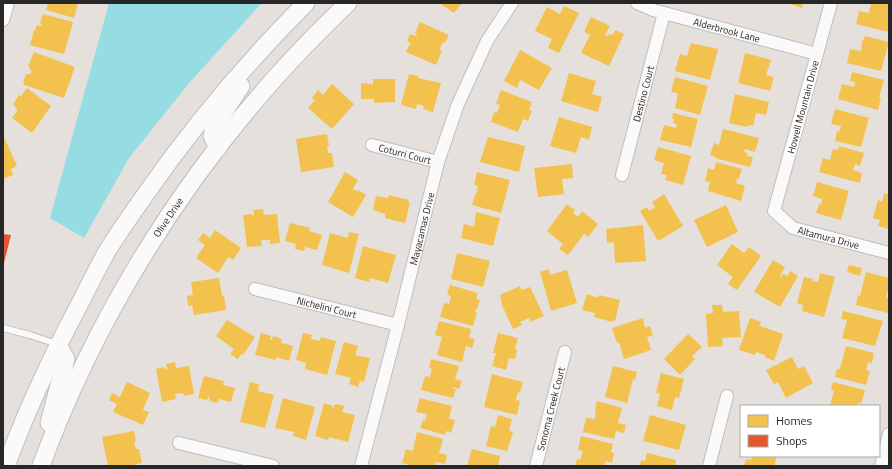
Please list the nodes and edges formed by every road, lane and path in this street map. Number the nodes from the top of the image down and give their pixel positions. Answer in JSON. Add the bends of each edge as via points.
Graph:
{"nodes":[{"id":1,"x":8,"y":3,"type":"edge"},
{"id":2,"x":306,"y":3,"type":"edge"},
{"id":3,"x":348,"y":3,"type":"edge"},
{"id":4,"x":512,"y":3,"type":"edge"},
{"id":5,"x":637,"y":3,"type":"edge"},
{"id":6,"x":831,"y":3,"type":"edge"},
{"id":7,"x":664,"y":13,"type":"junction"},
{"id":8,"x":3,"y":20,"type":"edge"},
{"id":9,"x":272,"y":37,"type":"junction"},
{"id":10,"x":817,"y":54,"type":"junction"},
{"id":11,"x":372,"y":145,"type":"dead end"},
{"id":12,"x":218,"y":148,"type":"junction"},
{"id":13,"x":438,"y":162,"type":"junction"},
{"id":14,"x":622,"y":175,"type":"dead end"},
{"id":15,"x":774,"y":211,"type":"joint"},
{"id":16,"x":889,"y":253,"type":"edge"},
{"id":17,"x":255,"y":289,"type":"dead end"},
{"id":18,"x":398,"y":325,"type":"junction"},
{"id":19,"x":3,"y":328,"type":"edge"},
{"id":20,"x":58,"y":345,"type":"junction"},
{"id":21,"x":565,"y":352,"type":"dead end"},
{"id":22,"x":727,"y":396,"type":"dead end"},
{"id":23,"x":889,"y":434,"type":"edge"},
{"id":24,"x":179,"y":443,"type":"dead end"},
{"id":25,"x":6,"y":466,"type":"edge"},
{"id":26,"x":38,"y":466,"type":"edge"},
{"id":27,"x":41,"y":466,"type":"edge"},
{"id":28,"x":273,"y":466,"type":"edge"},
{"id":29,"x":361,"y":466,"type":"edge"},
{"id":30,"x":536,"y":466,"type":"edge"},
{"id":31,"x":709,"y":466,"type":"edge"},
{"id":32,"x":881,"y":466,"type":"edge"}],
"edges":[{"from":1,"to":8,"type":"street"},
{"from":2,"to":9,"type":"main road"},
{"from":3,"to":12,"type":"main road","name":"Olive Drive","via":[[275,78]]},
{"from":4,"to":13,"type":"street","name":"Mayacamas Drive","via":[[487,41],[458,104]]},
{"from":5,"to":7,"type":"street","name":"Alderbrook Lane"},
{"from":6,"to":10,"type":"street","name":"Howell Mountain Drive"},
{"from":7,"to":10,"type":"street","name":"Alderbrook Lane"},
{"from":7,"to":14,"type":"street","name":"Destino Court"},
{"from":9,"to":12,"type":"main road","via":[[214,127],[212,136]]},
{"from":9,"to":20,"type":"main road","via":[[201,119],[153,184],[106,253]]},
{"from":10,"to":15,"type":"street","name":"Howell Mountain Drive"},
{"from":11,"to":13,"type":"street","name":"Coturri Court"},
{"from":12,"to":27,"type":"main road","name":"Olive Drive","via":[[169,216],[127,285],[73,388]]},
{"from":13,"to":18,"type":"street","name":"Mayacamas Drive"},
{"from":15,"to":16,"type":"street","name":"Altamura Drive","via":[[793,228]]},
{"from":17,"to":18,"type":"street","name":"Nichelini Court"},
{"from":18,"to":29,"type":"street","name":"Mayacamas Drive"},
{"from":19,"to":20,"type":"lane"},
{"from":20,"to":25,"type":"main road","via":[[38,386]]},
{"from":20,"to":26,"type":"main road","via":[[66,359]]},
{"from":21,"to":30,"type":"street","name":"Sonoma Creek Court"},
{"from":22,"to":31,"type":"street"},
{"from":23,"to":32,"type":"street"},
{"from":24,"to":28,"type":"street"}]}
